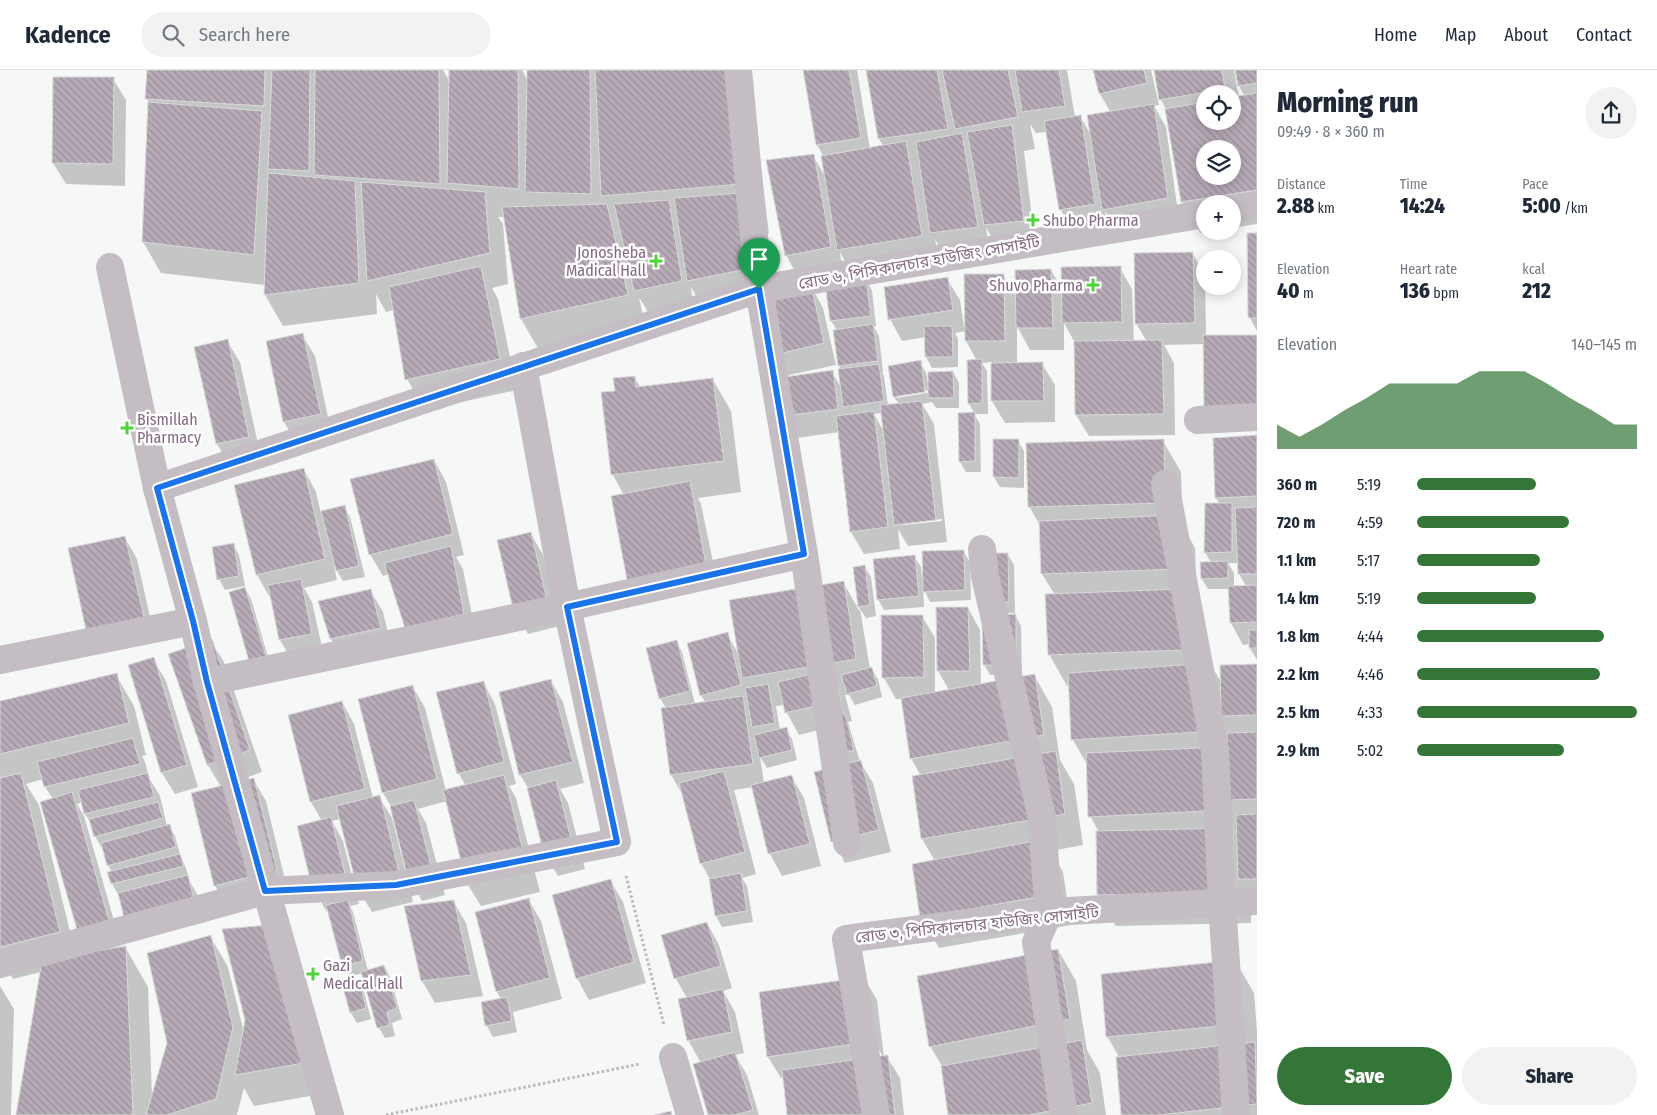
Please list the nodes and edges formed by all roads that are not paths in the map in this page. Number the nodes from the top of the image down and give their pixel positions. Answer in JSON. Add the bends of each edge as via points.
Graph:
{"nodes":[{"id":1,"x":738,"y":70,"type":"edge"},
{"id":2,"x":1257,"y":205,"type":"edge"},
{"id":3,"x":1241,"y":208,"type":"edge"},
{"id":4,"x":1196,"y":216,"type":"edge"},
{"id":5,"x":110,"y":267,"type":"dead end"},
{"id":6,"x":759,"y":289,"type":"junction"},
{"id":7,"x":523,"y":366,"type":"junction"},
{"id":8,"x":1257,"y":417,"type":"edge"},
{"id":9,"x":1198,"y":420,"type":"dead end"},
{"id":10,"x":1165,"y":484,"type":"dead end"},
{"id":11,"x":157,"y":488,"type":"junction"},
{"id":12,"x":982,"y":549,"type":"dead end"},
{"id":13,"x":804,"y":554,"type":"junction"},
{"id":14,"x":567,"y":607,"type":"junction"},
{"id":15,"x":193,"y":621,"type":"junction"},
{"id":16,"x":0,"y":660,"type":"edge"},
{"id":17,"x":207,"y":682,"type":"junction"},
{"id":18,"x":847,"y":842,"type":"dead end"},
{"id":19,"x":265,"y":891,"type":"junction"},
{"id":20,"x":1257,"y":901,"type":"edge"},
{"id":21,"x":1222,"y":902,"type":"junction"},
{"id":22,"x":1049,"y":912,"type":"junction"},
{"id":23,"x":0,"y":964,"type":"edge"},
{"id":24,"x":673,"y":1057,"type":"road end"},
{"id":25,"x":330,"y":1115,"type":"edge"},
{"id":26,"x":690,"y":1115,"type":"edge"},
{"id":27,"x":876,"y":1115,"type":"edge"},
{"id":28,"x":1064,"y":1115,"type":"edge"},
{"id":29,"x":1236,"y":1115,"type":"edge"}],
"edges":[{"from":1,"to":6,"type":"street"},
{"from":2,"to":3,"type":"street"},
{"from":4,"to":6,"type":"street","name":"রোড ৬, পিসিকালচার হাউজিং সোসাইটি"},
{"from":5,"to":11,"type":"street"},
{"from":6,"to":7,"type":"street","name":"রোড ৬, পিসিকালচার হাউজিং সোসাইটি"},
{"from":6,"to":13,"type":"street"},
{"from":7,"to":11,"type":"street","name":"রোড ৬, পিসিকালচার হাউজিং সোসাইটি"},
{"from":7,"to":14,"type":"street"},
{"from":8,"to":9,"type":"street"},
{"from":10,"to":21,"type":"street","via":[[1215,750]]},
{"from":11,"to":15,"type":"street"},
{"from":12,"to":22,"type":"street","via":[[985,577],[1041,813]]},
{"from":13,"to":14,"type":"street"},
{"from":13,"to":18,"type":"street"},
{"from":14,"to":17,"type":"street"},
{"from":14,"to":19,"type":"street","via":[[617,842],[396,885]]},
{"from":15,"to":16,"type":"street"},
{"from":15,"to":17,"type":"street"},
{"from":17,"to":19,"type":"street"},
{"from":19,"to":23,"type":"street"},
{"from":19,"to":25,"type":"street"},
{"from":20,"to":21,"type":"street","name":"রোড ৩, পিসিকালচার হাউজিং সোসাইটি"},
{"from":21,"to":22,"type":"street","name":"রোড ৩, পিসিকালচার হাউজিং সোসাইটি"},
{"from":21,"to":29,"type":"street"},
{"from":22,"to":27,"type":"street","name":"রোড ৩, পিসিকালচার হাউজিং সোসাইটি","via":[[846,939]]},
{"from":22,"to":28,"type":"street","via":[[1036,942]]},
{"from":24,"to":26,"type":"street"}]}
